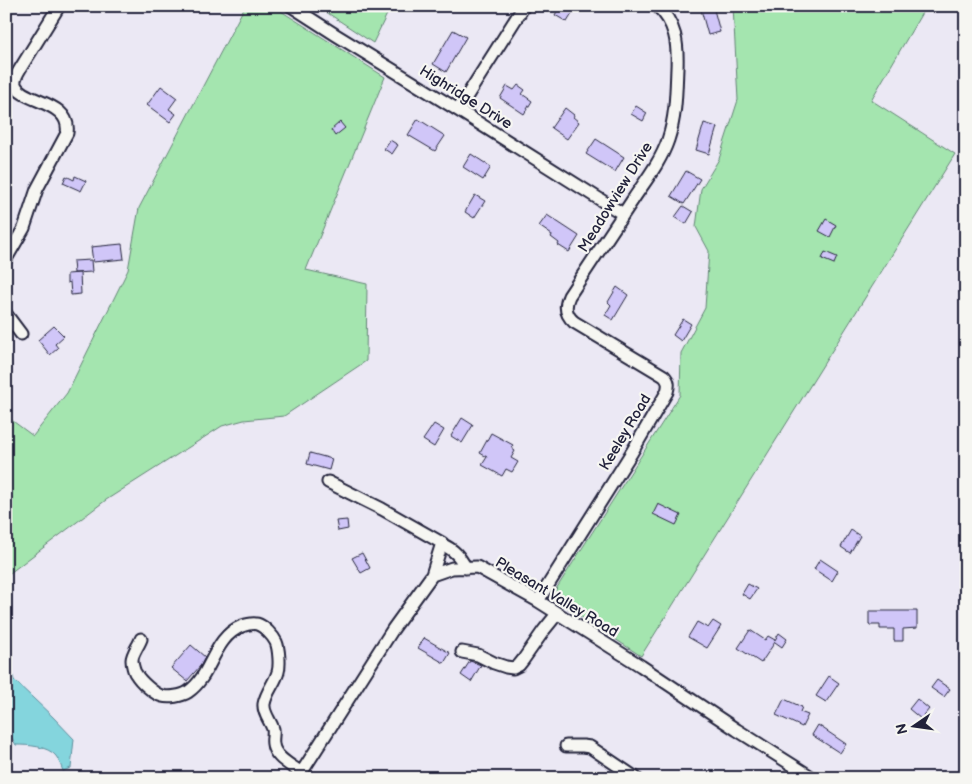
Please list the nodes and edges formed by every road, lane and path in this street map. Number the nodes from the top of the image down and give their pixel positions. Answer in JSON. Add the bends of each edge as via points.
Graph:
{"nodes":[{"id":1,"x":59,"y":6,"type":"edge"},
{"id":2,"x":292,"y":6,"type":"edge"},
{"id":3,"x":524,"y":6,"type":"edge"},
{"id":4,"x":657,"y":6,"type":"edge"},
{"id":5,"x":458,"y":110,"type":"junction"},
{"id":6,"x":623,"y":214,"type":"junction"},
{"id":7,"x":6,"y":259,"type":"edge"},
{"id":8,"x":567,"y":313,"type":"joint"},
{"id":9,"x":6,"y":314,"type":"edge"},
{"id":10,"x":22,"y":334,"type":"dead end"},
{"id":11,"x":328,"y":482,"type":"dead end"},
{"id":12,"x":441,"y":544,"type":"junction"},
{"id":13,"x":466,"y":568,"type":"junction"},
{"id":14,"x":432,"y":575,"type":"junction"},
{"id":15,"x":538,"y":601,"type":"junction"},
{"id":16,"x":557,"y":614,"type":"junction"},
{"id":17,"x":142,"y":639,"type":"dead end"},
{"id":18,"x":462,"y":652,"type":"dead end"},
{"id":19,"x":566,"y":746,"type":"dead end"},
{"id":20,"x":299,"y":775,"type":"edge"},
{"id":21,"x":636,"y":778,"type":"edge"},
{"id":22,"x":813,"y":778,"type":"edge"}],
"edges":[{"from":1,"to":7,"type":"street","via":[[20,69],[15,85],[21,92],[60,113],[67,122],[68,133],[40,182],[24,228]]},
{"from":2,"to":5,"type":"street","name":"Highridge Drive"},
{"from":3,"to":5,"type":"street"},
{"from":4,"to":6,"type":"street","name":"Meadowview Drive","via":[[669,19],[677,43],[674,116],[668,142]]},
{"from":5,"to":6,"type":"street","name":"Highridge Drive"},
{"from":6,"to":8,"type":"street","name":"Meadowview Drive","via":[[569,296]]},
{"from":8,"to":15,"type":"street","name":"Keeley Road","via":[[580,326],[664,376],[668,386],[632,452]]},
{"from":9,"to":10,"type":"street"},
{"from":11,"to":12,"type":"street"},
{"from":12,"to":13,"type":"street","via":[[458,554]]},
{"from":12,"to":14,"type":"street"},
{"from":13,"to":14,"type":"street","name":"Pleasant Valley Road","via":[[452,568]]},
{"from":13,"to":15,"type":"street","name":"Pleasant Valley Road","via":[[476,567]]},
{"from":14,"to":20,"type":"street","via":[[393,629]]},
{"from":15,"to":16,"type":"street","name":"Pleasant Valley Road"},
{"from":16,"to":18,"type":"street","via":[[519,665],[513,668]]},
{"from":16,"to":22,"type":"street","name":"Pleasant Valley Road"},
{"from":17,"to":20,"type":"street","via":[[132,659],[135,674],[163,697],[188,692],[202,678],[224,638],[233,630],[256,624],[268,632],[276,642],[279,660],[278,672],[264,704],[265,710],[274,734],[276,753]]},
{"from":19,"to":21,"type":"street","via":[[590,748]]}]}
